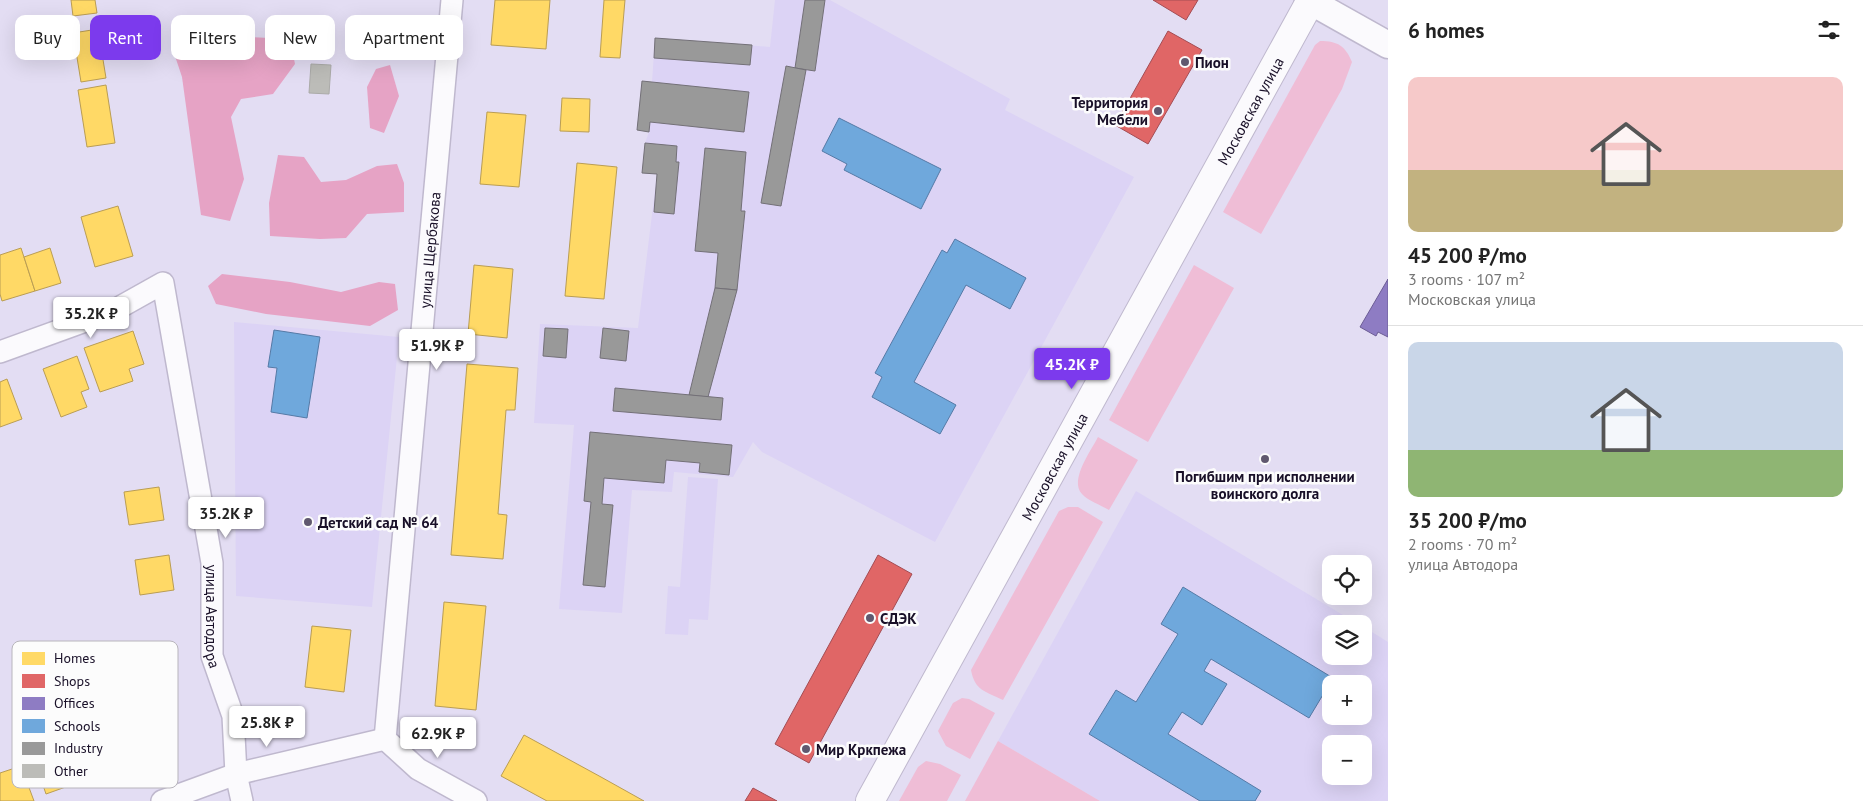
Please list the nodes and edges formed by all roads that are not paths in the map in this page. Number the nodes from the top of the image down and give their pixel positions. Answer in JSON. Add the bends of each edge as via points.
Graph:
{"nodes":[{"id":1,"x":452,"y":0,"type":"edge"},
{"id":2,"x":1310,"y":0,"type":"edge"},
{"id":3,"x":1388,"y":45,"type":"edge"},
{"id":4,"x":0,"y":352,"type":"edge"},
{"id":5,"x":385,"y":739,"type":"junction"},
{"id":6,"x":236,"y":774,"type":"junction"},
{"id":7,"x":162,"y":801,"type":"edge"},
{"id":8,"x":242,"y":801,"type":"edge"},
{"id":9,"x":476,"y":801,"type":"edge"},
{"id":10,"x":870,"y":801,"type":"edge"}],
"edges":[{"from":1,"to":5,"type":"street","name":"улица Щербакова"},
{"from":2,"to":3,"type":"street"},
{"from":2,"to":10,"type":"main road","name":"Московская улица"},
{"from":4,"to":6,"type":"street","name":"улица Автодора","via":[[113,311],[163,283],[212,564],[212,656],[233,716]]},
{"from":5,"to":6,"type":"street"},
{"from":5,"to":9,"type":"street","via":[[418,769]]},
{"from":6,"to":7,"type":"street"},
{"from":6,"to":8,"type":"street","name":"улица Автодора"}]}
